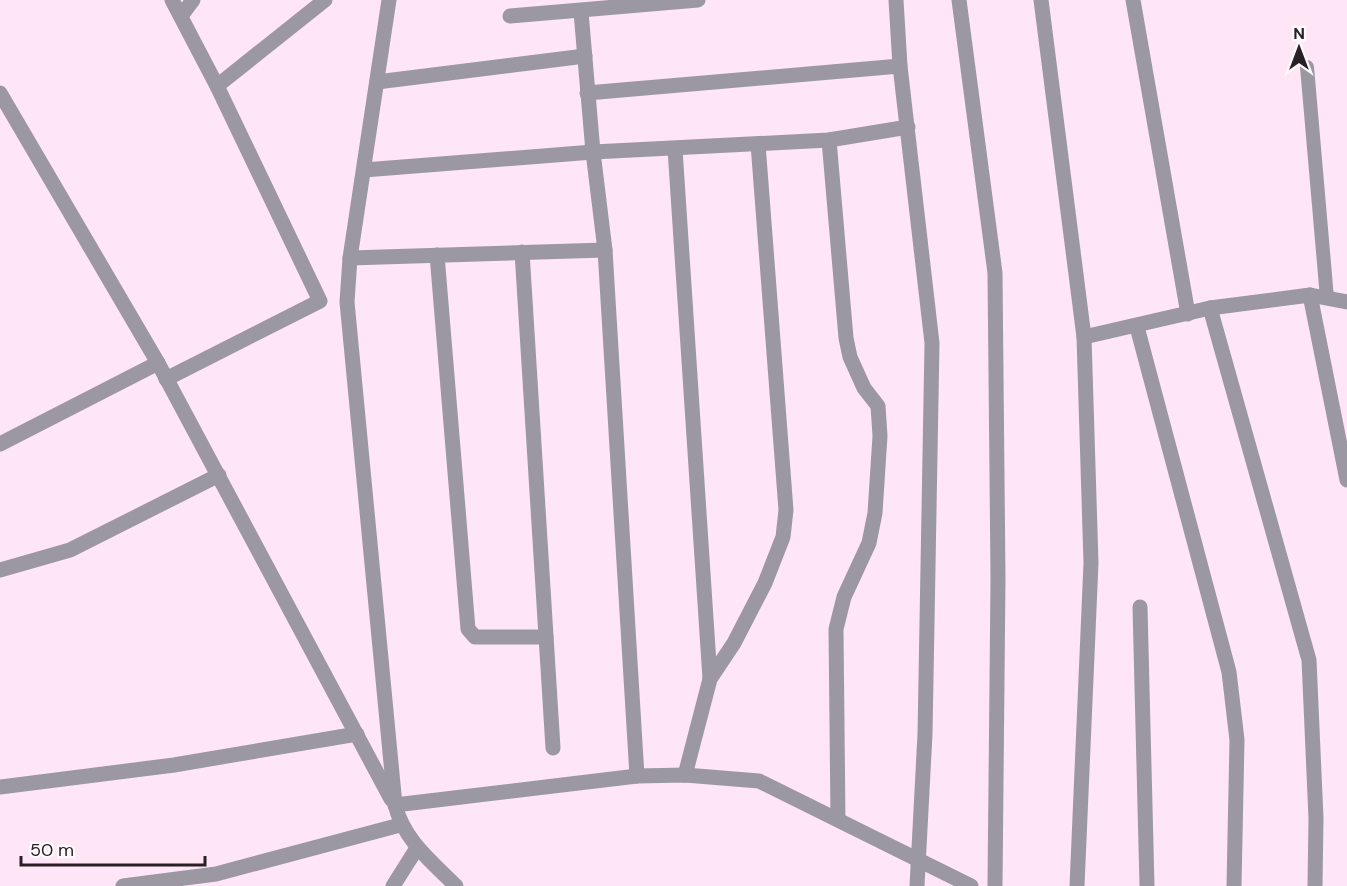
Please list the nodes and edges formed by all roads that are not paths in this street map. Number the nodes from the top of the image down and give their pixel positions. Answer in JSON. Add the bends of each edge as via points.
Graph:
{"nodes":[{"id":1,"x":172,"y":0,"type":"edge"},
{"id":2,"x":193,"y":0,"type":"edge"},
{"id":3,"x":325,"y":0,"type":"edge"},
{"id":4,"x":389,"y":0,"type":"edge"},
{"id":5,"x":698,"y":0,"type":"edge"},
{"id":6,"x":896,"y":0,"type":"edge"},
{"id":7,"x":958,"y":0,"type":"edge"},
{"id":8,"x":1041,"y":0,"type":"edge"},
{"id":9,"x":1133,"y":0,"type":"edge"},
{"id":10,"x":581,"y":12,"type":"junction"},
{"id":11,"x":181,"y":15,"type":"junction"},
{"id":12,"x":510,"y":16,"type":"dead end"},
{"id":13,"x":585,"y":56,"type":"junction"},
{"id":14,"x":900,"y":66,"type":"junction"},
{"id":15,"x":1307,"y":67,"type":"dead end"},
{"id":16,"x":377,"y":82,"type":"junction"},
{"id":17,"x":216,"y":86,"type":"junction"},
{"id":18,"x":0,"y":93,"type":"edge"},
{"id":19,"x":587,"y":93,"type":"junction"},
{"id":20,"x":908,"y":127,"type":"junction"},
{"id":21,"x":829,"y":140,"type":"junction"},
{"id":22,"x":758,"y":144,"type":"junction"},
{"id":23,"x":675,"y":149,"type":"junction"},
{"id":24,"x":593,"y":152,"type":"junction"},
{"id":25,"x":364,"y":170,"type":"junction"},
{"id":26,"x":605,"y":250,"type":"junction"},
{"id":27,"x":522,"y":252,"type":"junction"},
{"id":28,"x":437,"y":255,"type":"junction"},
{"id":29,"x":350,"y":258,"type":"junction"},
{"id":30,"x":1310,"y":295,"type":"junction"},
{"id":31,"x":1328,"y":298,"type":"junction"},
{"id":32,"x":1347,"y":302,"type":"edge"},
{"id":33,"x":1210,"y":308,"type":"junction"},
{"id":34,"x":1188,"y":314,"type":"junction"},
{"id":35,"x":1137,"y":327,"type":"junction"},
{"id":36,"x":1084,"y":337,"type":"junction"},
{"id":37,"x":158,"y":363,"type":"junction"},
{"id":38,"x":166,"y":379,"type":"junction"},
{"id":39,"x":0,"y":444,"type":"edge"},
{"id":40,"x":219,"y":476,"type":"junction"},
{"id":41,"x":1347,"y":480,"type":"edge"},
{"id":42,"x":0,"y":570,"type":"edge"},
{"id":43,"x":1140,"y":607,"type":"dead end"},
{"id":44,"x":546,"y":637,"type":"junction"},
{"id":45,"x":710,"y":678,"type":"junction"},
{"id":46,"x":357,"y":734,"type":"junction"},
{"id":47,"x":553,"y":748,"type":"dead end"},
{"id":48,"x":685,"y":775,"type":"junction"},
{"id":49,"x":638,"y":776,"type":"junction"},
{"id":50,"x":0,"y":787,"type":"edge"},
{"id":51,"x":394,"y":805,"type":"junction"},
{"id":52,"x":838,"y":820,"type":"junction"},
{"id":53,"x":400,"y":825,"type":"junction"},
{"id":54,"x":417,"y":848,"type":"junction"},
{"id":55,"x":917,"y":859,"type":"junction"},
{"id":56,"x":123,"y":886,"type":"edge"},
{"id":57,"x":393,"y":886,"type":"edge"},
{"id":58,"x":456,"y":886,"type":"edge"},
{"id":59,"x":918,"y":886,"type":"edge"},
{"id":60,"x":971,"y":886,"type":"edge"},
{"id":61,"x":995,"y":886,"type":"edge"},
{"id":62,"x":1077,"y":886,"type":"edge"},
{"id":63,"x":1147,"y":886,"type":"edge"},
{"id":64,"x":1234,"y":886,"type":"edge"},
{"id":65,"x":1315,"y":886,"type":"edge"}],
"edges":[{"from":1,"to":11,"type":"street"},
{"from":2,"to":11,"type":"street"},
{"from":3,"to":17,"type":"street"},
{"from":4,"to":16,"type":"street"},
{"from":5,"to":10,"type":"street"},
{"from":6,"to":14,"type":"street"},
{"from":7,"to":61,"type":"street","via":[[995,273]]},
{"from":8,"to":36,"type":"street"},
{"from":9,"to":34,"type":"street"},
{"from":10,"to":12,"type":"street"},
{"from":10,"to":13,"type":"street"},
{"from":11,"to":17,"type":"street"},
{"from":13,"to":16,"type":"street"},
{"from":13,"to":19,"type":"street"},
{"from":14,"to":19,"type":"street"},
{"from":14,"to":20,"type":"street"},
{"from":15,"to":31,"type":"lane"},
{"from":16,"to":25,"type":"street"},
{"from":17,"to":38,"type":"street","via":[[320,301]]},
{"from":18,"to":37,"type":"street"},
{"from":19,"to":24,"type":"street"},
{"from":20,"to":21,"type":"street"},
{"from":20,"to":55,"type":"street","via":[[932,343],[925,734]]},
{"from":21,"to":22,"type":"street"},
{"from":21,"to":52,"type":"street","via":[[846,338],[864,388],[878,406],[880,436],[869,543],[844,597],[836,629]]},
{"from":22,"to":23,"type":"street"},
{"from":22,"to":45,"type":"street","via":[[786,510],[783,537],[765,583],[734,644]]},
{"from":23,"to":24,"type":"street"},
{"from":23,"to":45,"type":"street"},
{"from":24,"to":25,"type":"street"},
{"from":24,"to":26,"type":"street"},
{"from":25,"to":29,"type":"street"},
{"from":26,"to":27,"type":"street"},
{"from":26,"to":49,"type":"street"},
{"from":27,"to":28,"type":"street"},
{"from":27,"to":44,"type":"street"},
{"from":28,"to":29,"type":"street"},
{"from":28,"to":44,"type":"street","via":[[468,629],[475,637]]},
{"from":29,"to":51,"type":"street","via":[[347,302]]},
{"from":30,"to":31,"type":"street"},
{"from":30,"to":33,"type":"street"},
{"from":30,"to":41,"type":"street"},
{"from":31,"to":32,"type":"street"},
{"from":33,"to":34,"type":"street"},
{"from":33,"to":65,"type":"street","via":[[1309,660]]},
{"from":34,"to":35,"type":"street"},
{"from":35,"to":36,"type":"street"},
{"from":35,"to":64,"type":"street","via":[[1229,672],[1237,740]]},
{"from":36,"to":62,"type":"street","via":[[1091,563]]},
{"from":37,"to":38,"type":"street"},
{"from":37,"to":39,"type":"street"},
{"from":38,"to":40,"type":"street"},
{"from":40,"to":42,"type":"street","via":[[70,550]]},
{"from":40,"to":46,"type":"street"},
{"from":43,"to":63,"type":"street"},
{"from":44,"to":47,"type":"street"},
{"from":45,"to":48,"type":"street"},
{"from":46,"to":50,"type":"street","via":[[174,765]]},
{"from":46,"to":51,"type":"street"},
{"from":48,"to":49,"type":"street"},
{"from":48,"to":52,"type":"street","via":[[759,781]]},
{"from":49,"to":51,"type":"street"},
{"from":51,"to":53,"type":"street"},
{"from":52,"to":55,"type":"street"},
{"from":53,"to":54,"type":"street"},
{"from":53,"to":56,"type":"street","via":[[216,874]]},
{"from":54,"to":57,"type":"street"},
{"from":54,"to":58,"type":"street"},
{"from":55,"to":59,"type":"street"},
{"from":55,"to":60,"type":"street"}]}
